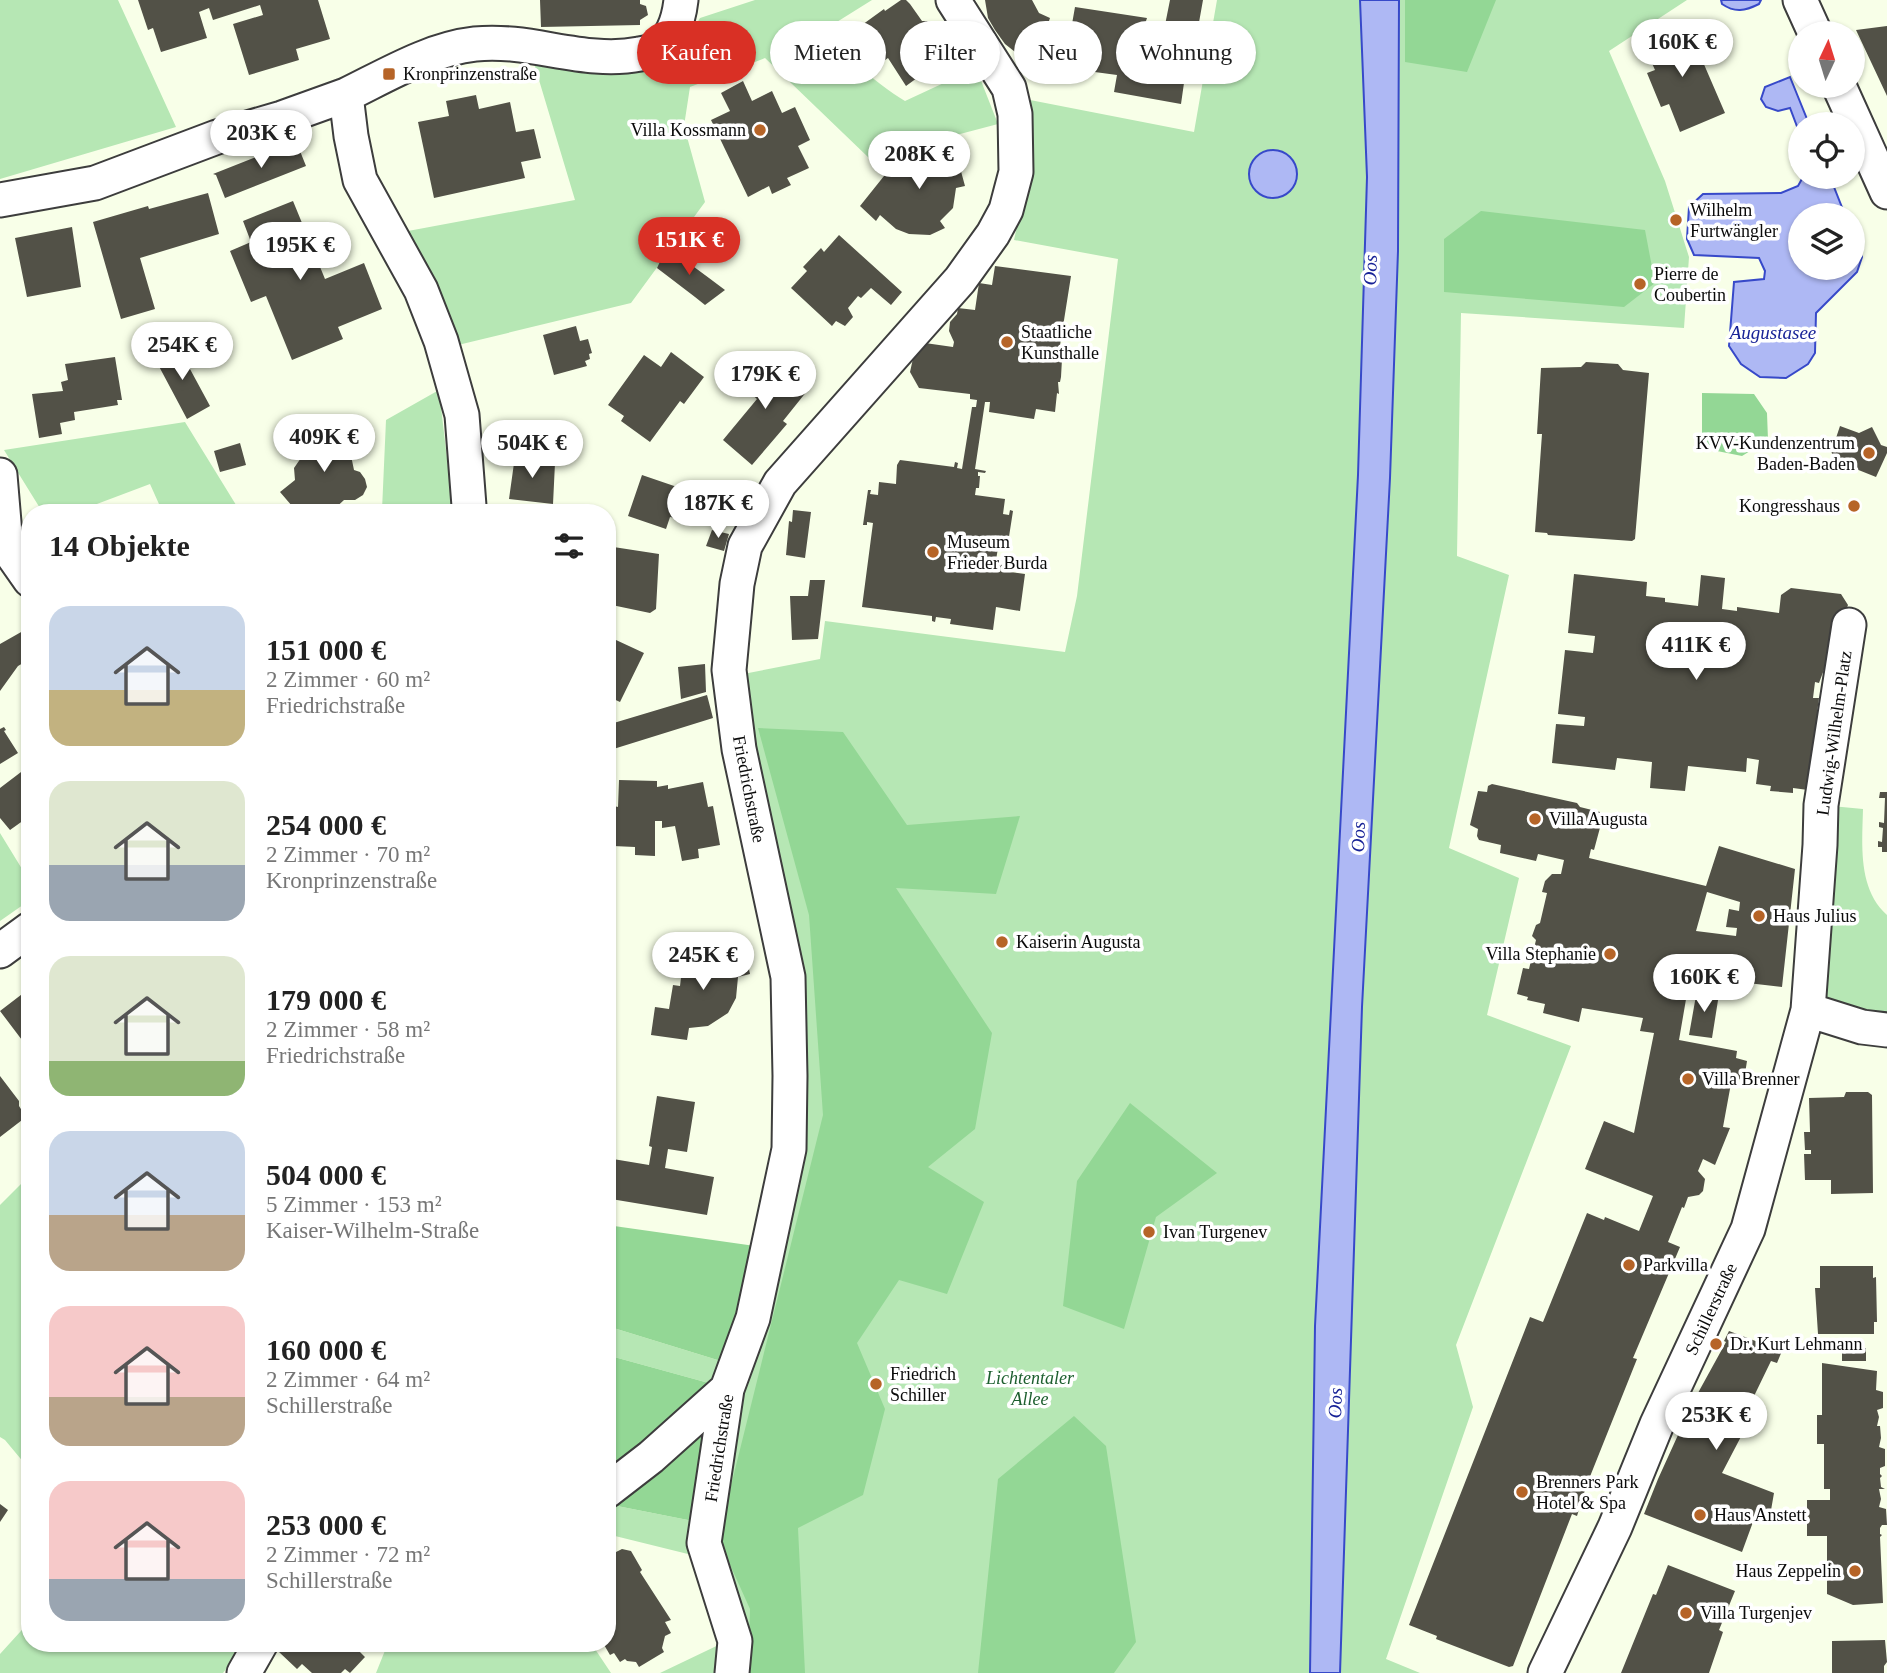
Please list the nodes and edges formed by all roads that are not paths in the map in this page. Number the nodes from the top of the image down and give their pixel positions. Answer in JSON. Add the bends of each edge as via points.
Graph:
{"nodes":[{"id":1,"x":681,"y":0,"type":"edge"},
{"id":2,"x":953,"y":0,"type":"edge"},
{"id":3,"x":1800,"y":0,"type":"edge"},
{"id":4,"x":1810,"y":21,"type":"edge"},
{"id":5,"x":346,"y":95,"type":"junction"},
{"id":6,"x":1844,"y":98,"type":"edge"},
{"id":7,"x":1887,"y":192,"type":"edge"},
{"id":8,"x":0,"y":200,"type":"edge"},
{"id":9,"x":0,"y":475,"type":"edge"},
{"id":10,"x":469,"y":504,"type":"edge"},
{"id":11,"x":3,"y":543,"type":"edge"},
{"id":12,"x":21,"y":568,"type":"edge"},
{"id":13,"x":1849,"y":625,"type":"dead end"},
{"id":14,"x":21,"y":936,"type":"edge"},
{"id":15,"x":0,"y":951,"type":"edge"},
{"id":16,"x":1808,"y":1010,"type":"junction"},
{"id":17,"x":1887,"y":1030,"type":"edge"},
{"id":18,"x":727,"y":1389,"type":"junction"},
{"id":19,"x":616,"y":1484,"type":"edge"},
{"id":20,"x":256,"y":1652,"type":"edge"},
{"id":21,"x":244,"y":1673,"type":"edge"},
{"id":22,"x":732,"y":1673,"type":"edge"},
{"id":23,"x":1545,"y":1673,"type":"edge"}],
"edges":[{"from":1,"to":5,"type":"street","via":[[679,19],[655,51],[593,57],[516,44],[477,44],[440,52]]},
{"from":2,"to":18,"type":"street","name":"Friedrichstraße","via":[[1009,88],[1015,114],[1016,172],[1006,210],[960,280],[780,483],[745,546],[737,584],[729,670],[739,749],[788,977],[789,1149],[754,1318]]},
{"from":3,"to":4,"type":"street"},
{"from":5,"to":8,"type":"street","via":[[95,183]]},
{"from":5,"to":10,"type":"street","via":[[360,180],[421,290],[441,341],[462,415]]},
{"from":6,"to":7,"type":"street"},
{"from":9,"to":11,"type":"street"},
{"from":11,"to":12,"type":"street"},
{"from":13,"to":16,"type":"street","name":"Ludwig-Wilhelm-Platz","via":[[1821,805]]},
{"from":14,"to":15,"type":"street"},
{"from":16,"to":17,"type":"street"},
{"from":16,"to":23,"type":"street","name":"Schillerstraße","via":[[1748,1229]]},
{"from":18,"to":19,"type":"street"},
{"from":18,"to":22,"type":"street","name":"Friedrichstraße","via":[[704,1543],[735,1641]]},
{"from":20,"to":21,"type":"street"}]}
